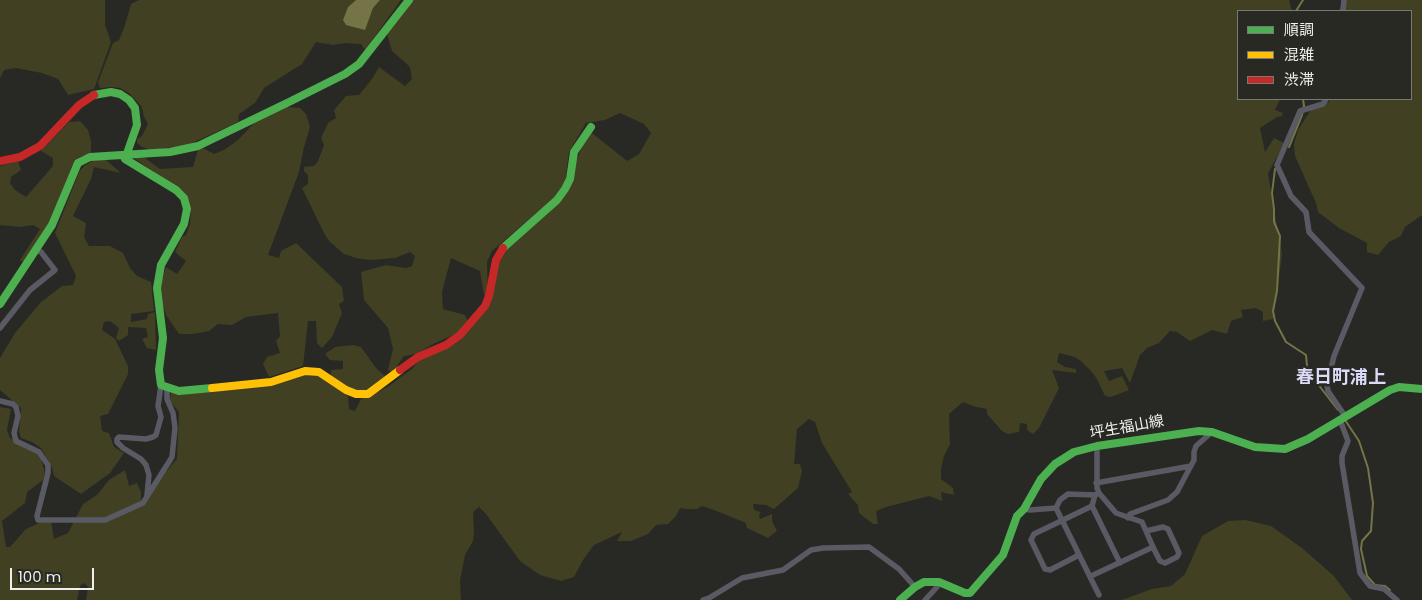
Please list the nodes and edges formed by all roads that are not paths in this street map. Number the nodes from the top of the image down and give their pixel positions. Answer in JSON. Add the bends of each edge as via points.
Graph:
{"nodes":[{"id":1,"x":409,"y":0,"type":"edge"},
{"id":2,"x":1325,"y":100,"type":"edge"},
{"id":3,"x":591,"y":127,"type":"dead end"},
{"id":4,"x":126,"y":154,"type":"junction"},
{"id":5,"x":0,"y":161,"type":"edge"},
{"id":6,"x":37,"y":250,"type":"junction"},
{"id":7,"x":3,"y":294,"type":"edge"},
{"id":8,"x":0,"y":304,"type":"edge"},
{"id":9,"x":0,"y":328,"type":"edge"},
{"id":10,"x":164,"y":386,"type":"junction"},
{"id":11,"x":1422,"y":389,"type":"edge"},
{"id":12,"x":0,"y":401,"type":"edge"},
{"id":13,"x":1343,"y":418,"type":"junction"},
{"id":14,"x":1212,"y":432,"type":"junction"},
{"id":15,"x":1097,"y":446,"type":"junction"},
{"id":16,"x":1191,"y":466,"type":"junction"},
{"id":17,"x":1096,"y":483,"type":"junction"},
{"id":18,"x":1097,"y":494,"type":"junction"},
{"id":19,"x":146,"y":497,"type":"junction"},
{"id":20,"x":1092,"y":506,"type":"junction"},
{"id":21,"x":1056,"y":508,"type":"junction"},
{"id":22,"x":1024,"y":509,"type":"junction"},
{"id":23,"x":1128,"y":518,"type":"junction"},
{"id":24,"x":1063,"y":520,"type":"junction"},
{"id":25,"x":1146,"y":532,"type":"junction"},
{"id":26,"x":1153,"y":547,"type":"junction"},
{"id":27,"x":1079,"y":555,"type":"junction"},
{"id":28,"x":1120,"y":563,"type":"junction"},
{"id":29,"x":1091,"y":576,"type":"junction"},
{"id":30,"x":939,"y":582,"type":"junction"},
{"id":31,"x":915,"y":587,"type":"junction"},
{"id":32,"x":1099,"y":595,"type":"dead end"},
{"id":33,"x":970,"y":596,"type":"edge"},
{"id":34,"x":702,"y":600,"type":"edge"},
{"id":35,"x":900,"y":600,"type":"edge"},
{"id":36,"x":925,"y":600,"type":"edge"},
{"id":37,"x":1397,"y":600,"type":"edge"}],
"edges":[{"from":1,"to":4,"type":"street","via":[[359,64],[345,74],[198,146],[170,152]]},
{"from":2,"to":13,"type":"street","via":[[1323,104],[1304,110],[1277,168],[1291,196],[1306,212],[1309,232],[1362,288],[1337,349],[1327,385]]},
{"from":3,"to":10,"type":"street","via":[[574,152],[570,179],[557,200],[502,249],[496,260],[490,296],[485,306],[460,335],[437,350],[418,357],[368,394],[356,394],[319,372],[305,371],[250,385],[180,390]]},
{"from":4,"to":5,"type":"street","via":[[136,125],[135,108],[120,94],[103,92],[79,106],[30,152]]},
{"from":4,"to":6,"type":"street","via":[[90,157],[78,163],[52,225]]},
{"from":4,"to":10,"type":"street","via":[[125,159],[176,190],[184,198],[187,209],[184,224],[161,265],[157,288],[163,338],[159,370]]},
{"from":6,"to":7,"type":"street"},
{"from":6,"to":9,"type":"street","via":[[55,270],[30,290]]},
{"from":7,"to":8,"type":"street"},
{"from":10,"to":19,"type":"street","via":[[175,428],[172,457]]},
{"from":10,"to":19,"type":"street","via":[[158,406],[161,417],[156,434],[146,439],[117,439],[123,448],[146,465],[149,476]]},
{"from":11,"to":13,"type":"street","name":"坪生福山線","via":[[1399,387],[1390,390]]},
{"from":12,"to":19,"type":"street","via":[[16,407],[16,441],[39,452],[48,464],[38,520],[105,520],[143,503]]},
{"from":13,"to":14,"type":"street","name":"坪生福山線","via":[[1285,449],[1255,447]]},
{"from":13,"to":37,"type":"street","via":[[1348,441],[1342,463],[1360,573],[1370,586],[1384,589]]},
{"from":14,"to":15,"type":"street","name":"坪生福山線","via":[[1179,433]]},
{"from":14,"to":16,"type":"street","via":[[1196,446]]},
{"from":15,"to":17,"type":"street"},
{"from":15,"to":22,"type":"street","name":"坪生福山線","via":[[1074,452],[1055,464]]},
{"from":16,"to":17,"type":"street"},
{"from":16,"to":23,"type":"street","via":[[1177,492],[1168,500],[1130,514]]},
{"from":17,"to":18,"type":"street"},
{"from":18,"to":20,"type":"street"},
{"from":18,"to":21,"type":"street","via":[[1068,494]]},
{"from":18,"to":23,"type":"street","via":[[1116,513]]},
{"from":20,"to":24,"type":"street"},
{"from":20,"to":28,"type":"street"},
{"from":21,"to":22,"type":"street"},
{"from":21,"to":24,"type":"street"},
{"from":22,"to":33,"type":"street","name":"坪生福山線","via":[[1012,526],[1003,555]]},
{"from":23,"to":25,"type":"street","via":[[1142,522]]},
{"from":24,"to":27,"type":"street"},
{"from":24,"to":27,"type":"street","via":[[1034,534],[1031,540],[1045,569],[1050,570]]},
{"from":25,"to":26,"type":"street"},
{"from":25,"to":26,"type":"street","via":[[1163,527],[1168,529],[1179,552],[1177,557],[1165,563],[1160,561]]},
{"from":26,"to":28,"type":"street"},
{"from":27,"to":29,"type":"street"},
{"from":28,"to":29,"type":"street"},
{"from":29,"to":32,"type":"street"},
{"from":30,"to":31,"type":"street","via":[[924,582]]},
{"from":30,"to":33,"type":"street","name":"坪生福山線"},
{"from":30,"to":36,"type":"street"},
{"from":31,"to":34,"type":"street","via":[[899,569],[869,547],[823,548],[811,550],[783,570],[742,578]]},
{"from":31,"to":35,"type":"street"}]}
